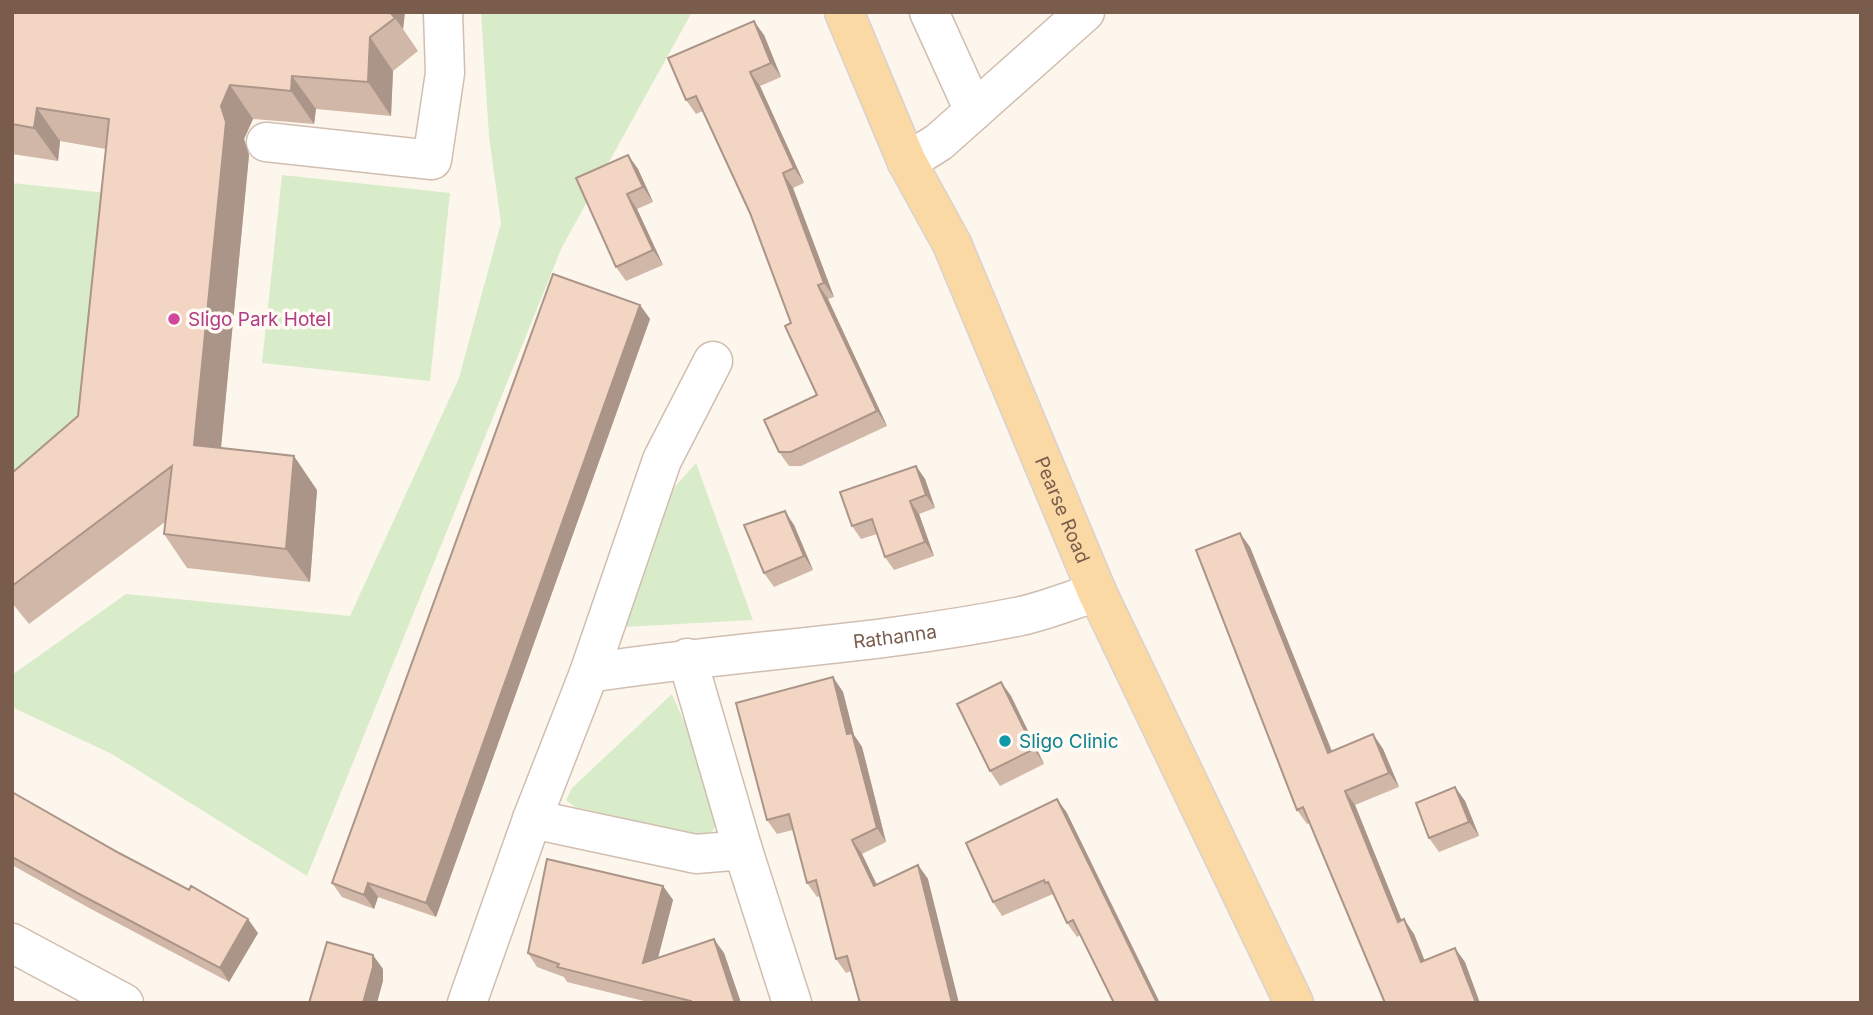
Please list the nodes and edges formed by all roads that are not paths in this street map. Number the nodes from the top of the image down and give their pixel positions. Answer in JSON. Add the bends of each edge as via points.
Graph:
{"nodes":[{"id":1,"x":443,"y":12,"type":"edge"},
{"id":2,"x":844,"y":12,"type":"edge"},
{"id":3,"x":929,"y":12,"type":"edge"},
{"id":4,"x":1085,"y":12,"type":"edge"},
{"id":5,"x":974,"y":111,"type":"junction"},
{"id":6,"x":267,"y":142,"type":"dead end"},
{"id":7,"x":907,"y":162,"type":"junction"},
{"id":8,"x":713,"y":361,"type":"dead end"},
{"id":9,"x":1097,"y":592,"type":"junction"},
{"id":10,"x":687,"y":658,"type":"junction"},
{"id":11,"x":589,"y":673,"type":"junction"},
{"id":12,"x":532,"y":819,"type":"junction"},
{"id":13,"x":743,"y":850,"type":"junction"},
{"id":14,"x":12,"y":943,"type":"edge"},
{"id":15,"x":471,"y":991,"type":"edge"},
{"id":16,"x":124,"y":1003,"type":"edge"},
{"id":17,"x":792,"y":1003,"type":"edge"},
{"id":18,"x":1294,"y":1003,"type":"edge"}],
"edges":[{"from":1,"to":6,"type":"street","via":[[445,73],[432,160]]},
{"from":2,"to":7,"type":"main road","name":"Pearse Road"},
{"from":3,"to":5,"type":"street"},
{"from":4,"to":5,"type":"street"},
{"from":5,"to":7,"type":"street"},
{"from":7,"to":9,"type":"main road","name":"Pearse Road","via":[[952,244]]},
{"from":8,"to":11,"type":"street","via":[[662,460]]},
{"from":9,"to":10,"type":"street","name":"Rathanna","via":[[1018,617],[886,637]]},
{"from":9,"to":18,"type":"main road","name":"Pearse Road"},
{"from":10,"to":11,"type":"street","name":"Rathanna"},
{"from":10,"to":13,"type":"street"},
{"from":11,"to":12,"type":"street"},
{"from":12,"to":13,"type":"street","via":[[696,853]]},
{"from":12,"to":15,"type":"street"},
{"from":13,"to":17,"type":"street"},
{"from":14,"to":16,"type":"street"}]}
